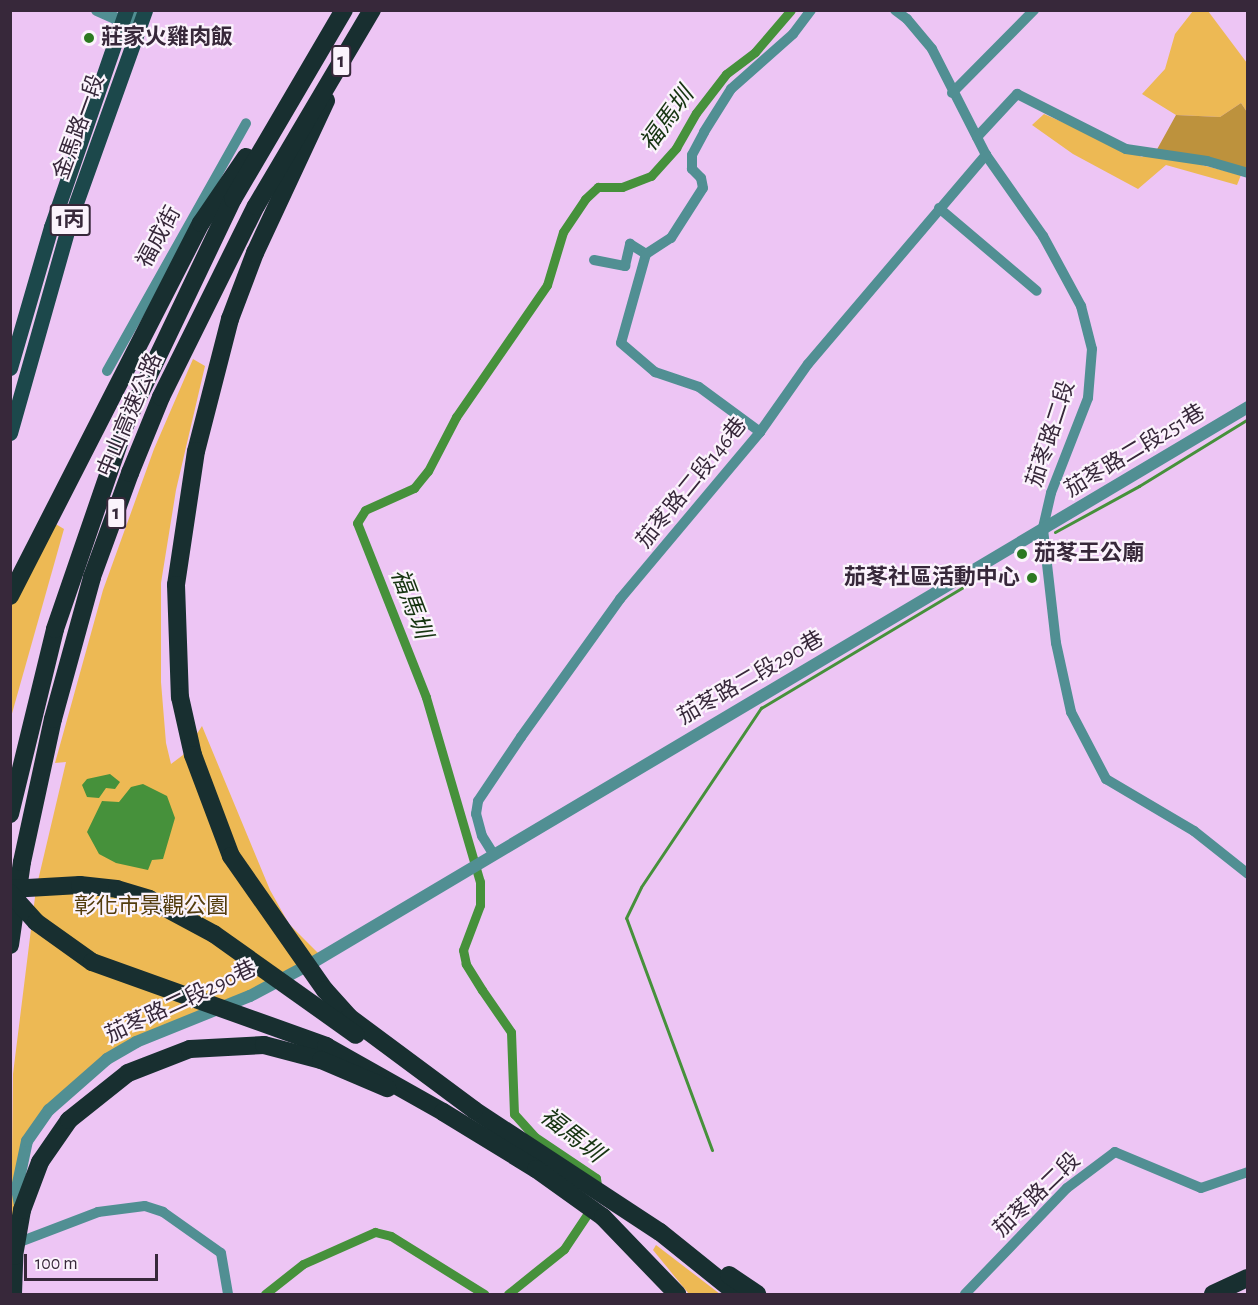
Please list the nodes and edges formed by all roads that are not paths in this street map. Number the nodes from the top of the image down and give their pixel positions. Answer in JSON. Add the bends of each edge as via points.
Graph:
{"nodes":[{"id":1,"x":97,"y":10,"type":"edge"},
{"id":2,"x":344,"y":10,"type":"edge"},
{"id":3,"x":372,"y":10,"type":"edge"},
{"id":4,"x":811,"y":10,"type":"edge"},
{"id":5,"x":895,"y":10,"type":"edge"},
{"id":6,"x":916,"y":10,"type":"edge"},
{"id":7,"x":1034,"y":10,"type":"edge"},
{"id":8,"x":142,"y":12,"type":"edge"},
{"id":9,"x":124,"y":16,"type":"edge"},
{"id":10,"x":907,"y":19,"type":"junction"},
{"id":11,"x":338,"y":66,"type":"junction"},
{"id":12,"x":952,"y":93,"type":"junction"},
{"id":13,"x":284,"y":108,"type":"junction"},
{"id":14,"x":246,"y":123,"type":"dead end"},
{"id":15,"x":977,"y":137,"type":"junction"},
{"id":16,"x":986,"y":154,"type":"junction"},
{"id":17,"x":1248,"y":173,"type":"edge"},
{"id":18,"x":939,"y":208,"type":"junction"},
{"id":19,"x":646,"y":254,"type":"junction"},
{"id":20,"x":594,"y":260,"type":"dead end"},
{"id":21,"x":1037,"y":291,"type":"dead end"},
{"id":22,"x":10,"y":368,"type":"edge"},
{"id":23,"x":107,"y":371,"type":"dead end"},
{"id":24,"x":1248,"y":407,"type":"edge"},
{"id":25,"x":760,"y":432,"type":"junction"},
{"id":26,"x":10,"y":433,"type":"edge"},
{"id":27,"x":1043,"y":529,"type":"junction"},
{"id":28,"x":10,"y":596,"type":"edge"},
{"id":29,"x":10,"y":814,"type":"edge"},
{"id":30,"x":494,"y":855,"type":"junction"},
{"id":31,"x":1248,"y":874,"type":"edge"},
{"id":32,"x":10,"y":891,"type":"edge"},
{"id":33,"x":10,"y":945,"type":"edge"},
{"id":34,"x":166,"y":1064,"type":"dead end"},
{"id":35,"x":413,"y":1094,"type":"junction"},
{"id":36,"x":474,"y":1110,"type":"junction"},
{"id":37,"x":1248,"y":1172,"type":"edge"},
{"id":38,"x":22,"y":1217,"type":"junction"},
{"id":39,"x":14,"y":1247,"type":"edge"},
{"id":40,"x":690,"y":1255,"type":"junction"},
{"id":41,"x":654,"y":1269,"type":"junction"},
{"id":42,"x":1248,"y":1278,"type":"edge"},
{"id":43,"x":13,"y":1294,"type":"edge"},
{"id":44,"x":228,"y":1294,"type":"edge"},
{"id":45,"x":667,"y":1294,"type":"edge"},
{"id":46,"x":677,"y":1294,"type":"edge"},
{"id":47,"x":737,"y":1294,"type":"edge"},
{"id":48,"x":757,"y":1294,"type":"edge"},
{"id":49,"x":965,"y":1294,"type":"edge"},
{"id":50,"x":1213,"y":1294,"type":"edge"}],
"edges":[{"from":1,"to":9,"type":"street"},
{"from":2,"to":13,"type":"highway","name":"中山高速公路","number":"1"},
{"from":3,"to":11,"type":"highway","name":"中山高速公路","number":"1"},
{"from":4,"to":19,"type":"street","via":[[793,34],[731,89],[692,155],[692,169],[702,178],[699,198],[671,238]]},
{"from":5,"to":10,"type":"street","name":"茄苳路二段"},
{"from":6,"to":10,"type":"street"},
{"from":7,"to":12,"type":"street"},
{"from":8,"to":9,"type":"street"},
{"from":8,"to":26,"type":"main road","name":"金馬路一段","number":"1丙","via":[[71,217]]},
{"from":9,"to":22,"type":"main road","name":"金馬路一段","number":"1丙","via":[[51,227]]},
{"from":10,"to":12,"type":"street","name":"茄苳路二段","via":[[932,49]]},
{"from":11,"to":33,"type":"highway","name":"中山高速公路","number":"1","bridge":true,"via":[[245,227],[161,396],[103,546],[53,719],[22,862]]},
{"from":11,"to":36,"type":"highway","bridge":true,"via":[[321,116],[255,253],[230,319],[196,452],[176,585],[180,697],[193,755],[231,856],[325,990],[349,1017]]},
{"from":12,"to":15,"type":"street","name":"茄苳路二段"},
{"from":13,"to":28,"type":"highway","via":[[201,223]]},
{"from":13,"to":29,"type":"highway","name":"中山高速公路","number":"1","via":[[195,274],[126,423],[55,629]]},
{"from":14,"to":23,"type":"street","name":"福成街"},
{"from":15,"to":16,"type":"street","name":"茄苳路二段"},
{"from":15,"to":17,"type":"street","via":[[1017,94],[1126,149],[1207,161]]},
{"from":16,"to":18,"type":"street","name":"茄苳路二段146巷"},
{"from":16,"to":27,"type":"street","name":"茄苳路二段","via":[[1043,236],[1081,306],[1092,349],[1088,398],[1051,493]]},
{"from":18,"to":21,"type":"street"},
{"from":18,"to":25,"type":"street","name":"茄苳路二段146巷","via":[[808,364]]},
{"from":19,"to":20,"type":"street","via":[[630,244],[625,266]]},
{"from":19,"to":25,"type":"street","via":[[621,343],[655,372],[699,387]]},
{"from":24,"to":27,"type":"street","name":"茄苳路二段251巷"},
{"from":25,"to":30,"type":"street","name":"茄苳路二段146巷","via":[[620,599],[478,801],[476,814],[482,836]]},
{"from":27,"to":30,"type":"street","name":"茄苳路二段290巷"},
{"from":27,"to":31,"type":"street","name":"茄苳路二段","via":[[1056,643],[1071,712],[1089,753],[1106,779],[1194,831]]},
{"from":30,"to":38,"type":"street","name":"茄苳路二段290巷","via":[[278,981],[136,1042],[107,1059],[49,1110],[27,1142],[17,1188]]},
{"from":32,"to":35,"type":"highway","bridge":true,"via":[[36,922],[92,962],[326,1046]]},
{"from":32,"to":36,"type":"highway","bridge":true,"via":[[80,885],[117,889],[149,899],[214,934],[368,1044]]},
{"from":34,"to":38,"type":"street","via":[[127,1078],[64,1134],[42,1162]]},
{"from":35,"to":41,"type":"highway","bridge":true,"via":[[536,1169],[603,1217]]},
{"from":35,"to":43,"type":"highway","bridge":true,"via":[[377,1086],[289,1049],[264,1045],[209,1045],[128,1073],[84,1105],[40,1162],[22,1210],[14,1256]]},
{"from":36,"to":40,"type":"highway"},
{"from":37,"to":49,"type":"street","name":"茄苳路二段","via":[[1201,1188],[1115,1152],[1067,1188]]},
{"from":38,"to":39,"type":"street","name":"茄苳路二段290巷"},
{"from":39,"to":44,"type":"street","via":[[98,1212],[145,1206],[163,1212],[221,1253]]},
{"from":40,"to":47,"type":"highway"},
{"from":40,"to":48,"type":"highway"},
{"from":41,"to":45,"type":"highway","bridge":true},
{"from":41,"to":46,"type":"highway","bridge":true},
{"from":42,"to":50,"type":"highway"}]}
